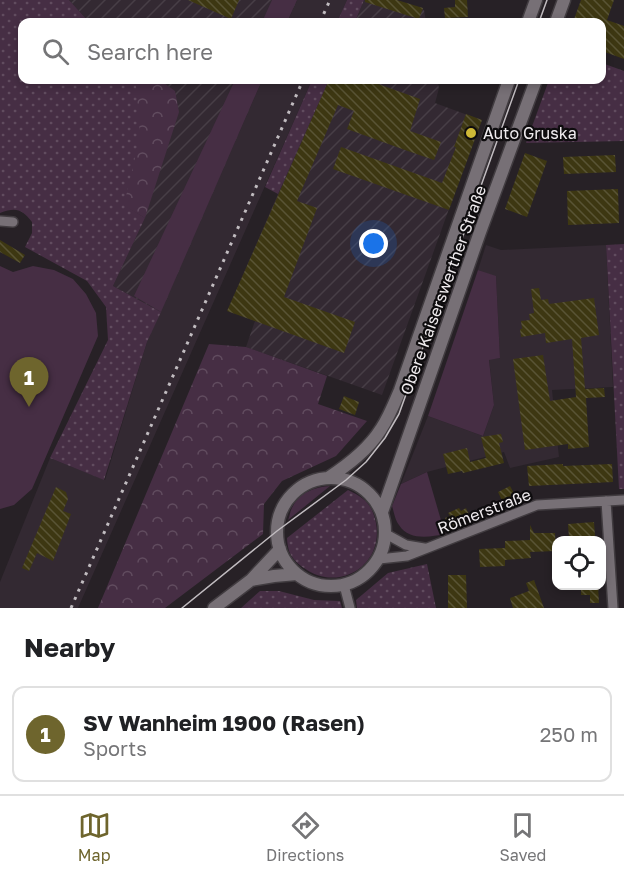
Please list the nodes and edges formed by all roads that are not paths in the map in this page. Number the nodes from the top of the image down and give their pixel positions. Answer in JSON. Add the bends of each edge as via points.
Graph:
{"nodes":[{"id":1,"x":536,"y":0,"type":"edge"},
{"id":2,"x":564,"y":0,"type":"edge"},
{"id":3,"x":529,"y":18,"type":"edge"},
{"id":4,"x":557,"y":18,"type":"edge"},
{"id":5,"x":508,"y":84,"type":"edge"},
{"id":6,"x":535,"y":84,"type":"edge"},
{"id":7,"x":0,"y":221,"type":"edge"},
{"id":8,"x":13,"y":222,"type":"dead end"},
{"id":9,"x":328,"y":478,"type":"junction"},
{"id":10,"x":624,"y":500,"type":"edge"},
{"id":11,"x":606,"y":501,"type":"junction"},
{"id":12,"x":382,"y":512,"type":"junction"},
{"id":13,"x":386,"y":534,"type":"junction"},
{"id":14,"x":280,"y":549,"type":"junction"},
{"id":15,"x":427,"y":549,"type":"junction"},
{"id":16,"x":379,"y":559,"type":"junction"},
{"id":17,"x":297,"y":574,"type":"junction"},
{"id":18,"x":251,"y":580,"type":"junction"},
{"id":19,"x":344,"y":585,"type":"junction"},
{"id":20,"x":214,"y":608,"type":"edge"},
{"id":21,"x":350,"y":608,"type":"edge"},
{"id":22,"x":613,"y":608,"type":"edge"}],
"edges":[{"from":1,"to":3,"type":"street"},
{"from":2,"to":4,"type":"street"},
{"from":5,"to":9,"type":"street","name":"Obere Kaiserswerther Straße","via":[[392,408],[380,431],[361,453]]},
{"from":6,"to":12,"type":"street","name":"Obere Kaiserswerther Straße"},
{"from":7,"to":8,"type":"street"},
{"from":9,"to":12,"type":"street","via":[[346,480],[364,489]]},
{"from":9,"to":14,"type":"street","via":[[298,489],[287,501],[277,531]]},
{"from":10,"to":11,"type":"street","name":"Römerstraße"},
{"from":11,"to":15,"type":"street","name":"Römerstraße","via":[[537,505]]},
{"from":11,"to":22,"type":"street"},
{"from":12,"to":13,"type":"street"},
{"from":13,"to":15,"type":"street","name":"Römerstraße","via":[[406,545]]},
{"from":13,"to":16,"type":"street"},
{"from":14,"to":17,"type":"street"},
{"from":14,"to":18,"type":"street"},
{"from":15,"to":16,"type":"street","name":"Römerstraße"},
{"from":16,"to":19,"type":"street","via":[[358,580]]},
{"from":17,"to":18,"type":"street"},
{"from":17,"to":19,"type":"street","via":[[325,586]]},
{"from":18,"to":20,"type":"street"},
{"from":19,"to":21,"type":"street"}]}
